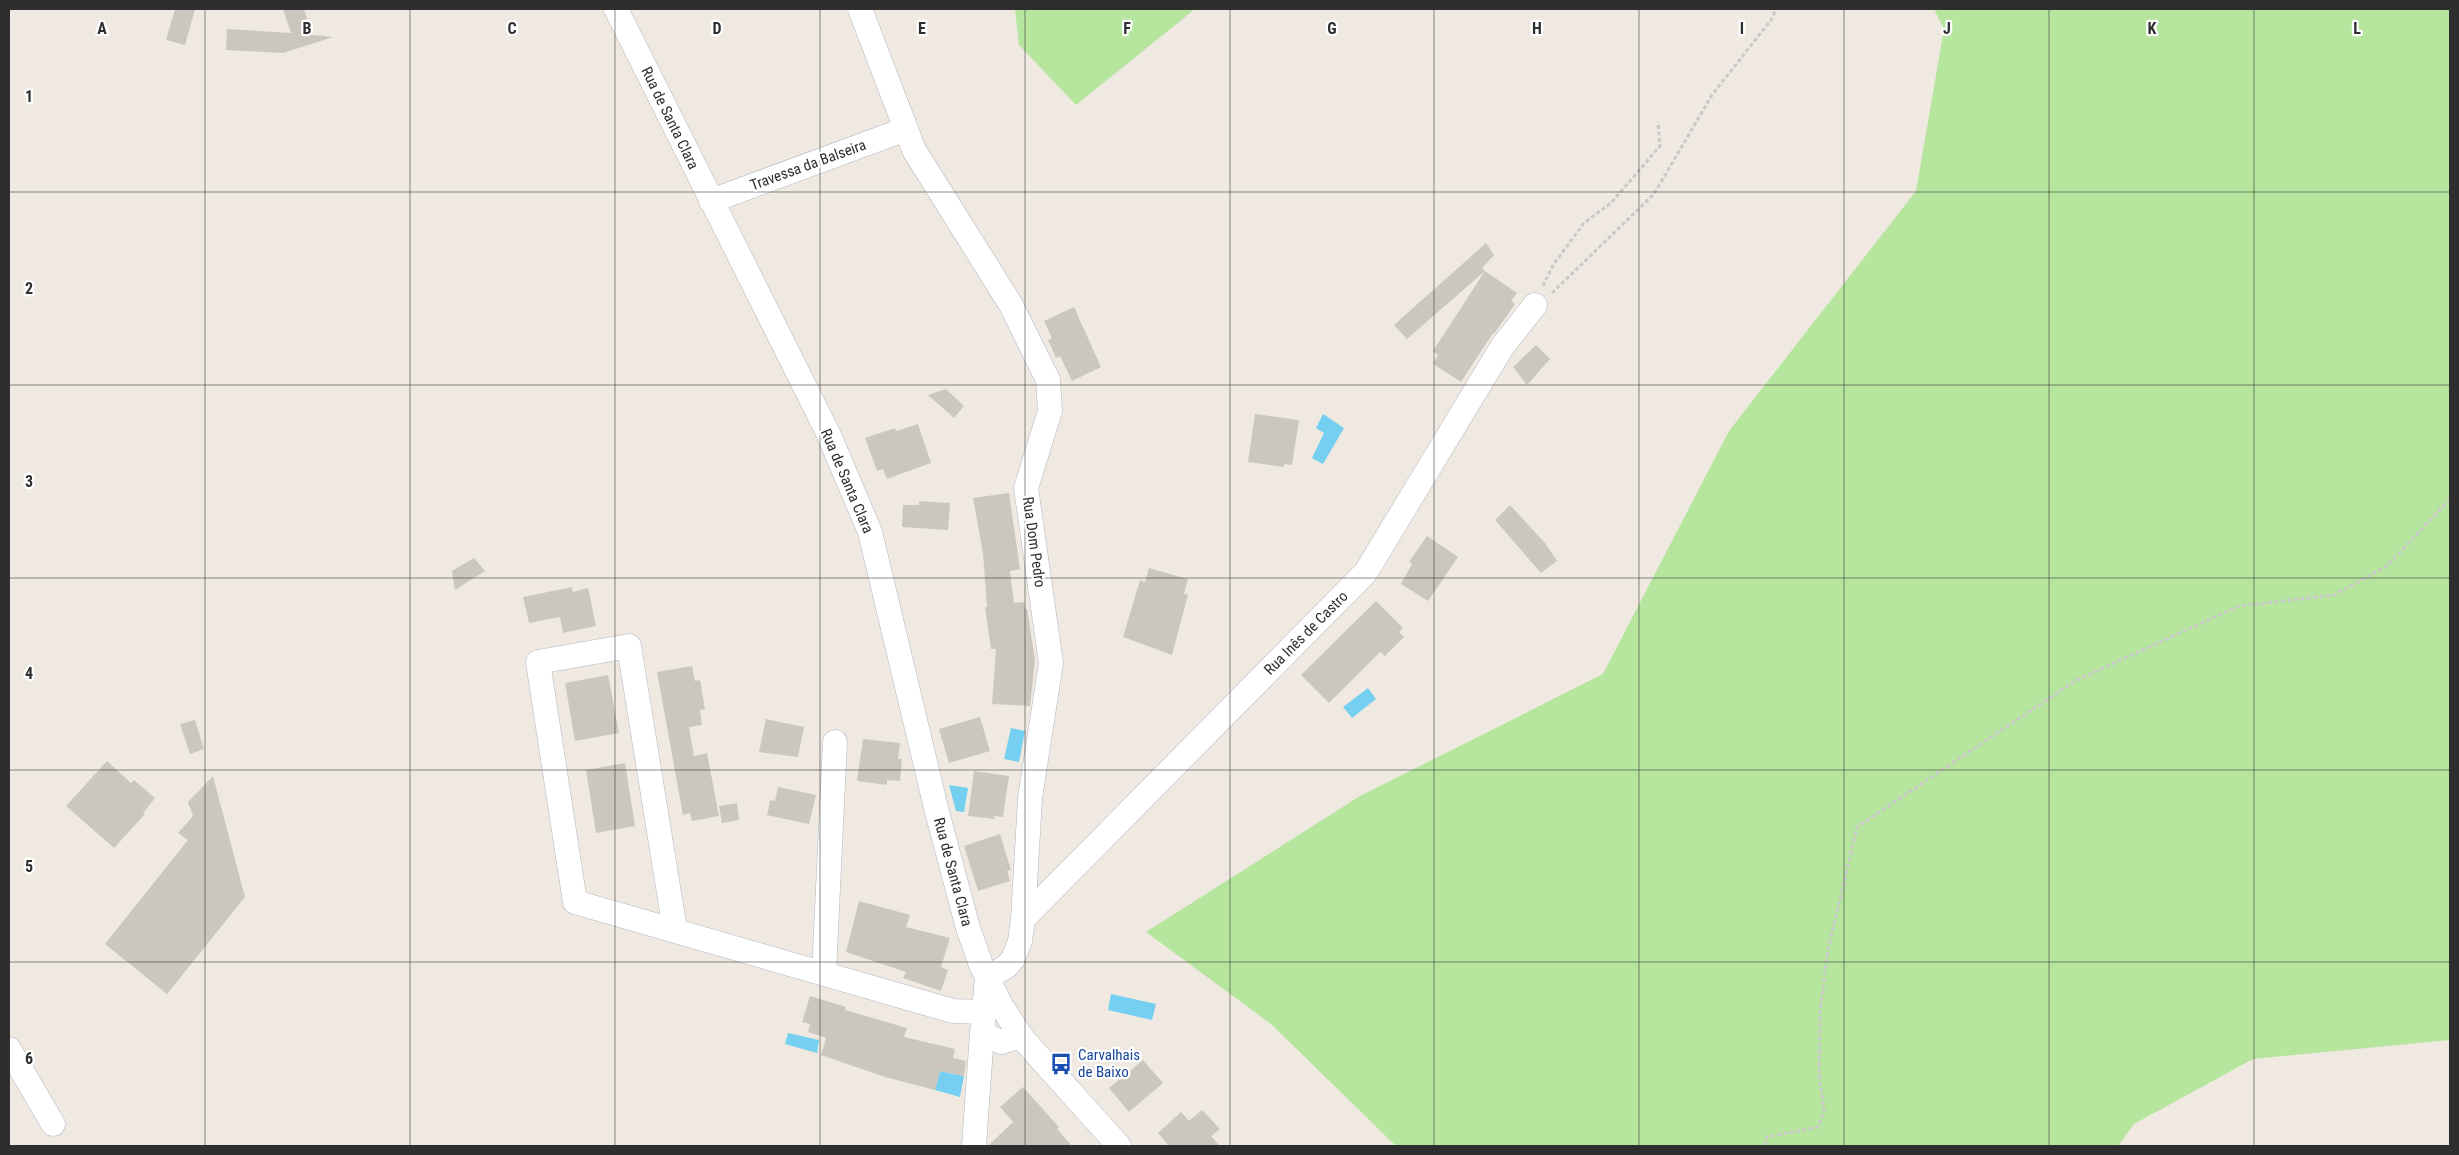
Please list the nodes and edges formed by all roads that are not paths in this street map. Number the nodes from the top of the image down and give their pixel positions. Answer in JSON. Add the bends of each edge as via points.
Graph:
{"nodes":[{"id":1,"x":616,"y":9,"type":"edge"},
{"id":2,"x":860,"y":9,"type":"edge"},
{"id":3,"x":906,"y":130,"type":"junction"},
{"id":4,"x":711,"y":201,"type":"junction"},
{"id":5,"x":1535,"y":305,"type":"road end"},
{"id":6,"x":835,"y":742,"type":"dead end"},
{"id":7,"x":1023,"y":919,"type":"junction"},
{"id":8,"x":675,"y":930,"type":"junction"},
{"id":9,"x":824,"y":972,"type":"junction"},
{"id":10,"x":989,"y":982,"type":"junction"},
{"id":11,"x":982,"y":1023,"type":"junction"},
{"id":12,"x":1021,"y":1036,"type":"junction"},
{"id":13,"x":9,"y":1048,"type":"edge"},
{"id":14,"x":54,"y":1124,"type":"dead end"},
{"id":15,"x":974,"y":1146,"type":"edge"},
{"id":16,"x":1119,"y":1146,"type":"edge"}],
"edges":[{"from":1,"to":4,"type":"street","name":"Rua de Santa Clara"},
{"from":2,"to":3,"type":"street","name":"Rua Dom Pedro"},
{"from":3,"to":4,"type":"street","name":"Travessa da Balseira"},
{"from":3,"to":7,"type":"street","name":"Rua Dom Pedro","via":[[914,150],[1011,305],[1048,380],[1050,411],[1026,488],[1051,663],[1030,798]]},
{"from":4,"to":10,"type":"street","name":"Rua de Santa Clara","via":[[828,433],[870,532],[937,812],[968,928]]},
{"from":5,"to":7,"type":"street","name":"Rua Inês de Castro","via":[[1502,348],[1366,572]]},
{"from":6,"to":9,"type":"street"},
{"from":7,"to":10,"type":"street","name":"Rua Dom Pedro","via":[[1020,940],[1012,959]]},
{"from":8,"to":8,"type":"street","via":[[576,902],[538,662],[629,646]]},
{"from":8,"to":9,"type":"street"},
{"from":9,"to":11,"type":"street","via":[[953,1011]]},
{"from":10,"to":11,"type":"street"},
{"from":10,"to":12,"type":"street","name":"Rua de Santa Clara"},
{"from":11,"to":12,"type":"street","via":[[1001,1042]]},
{"from":11,"to":15,"type":"street"},
{"from":12,"to":16,"type":"street","name":"Rua de Santa Clara"},
{"from":13,"to":14,"type":"street"}]}
